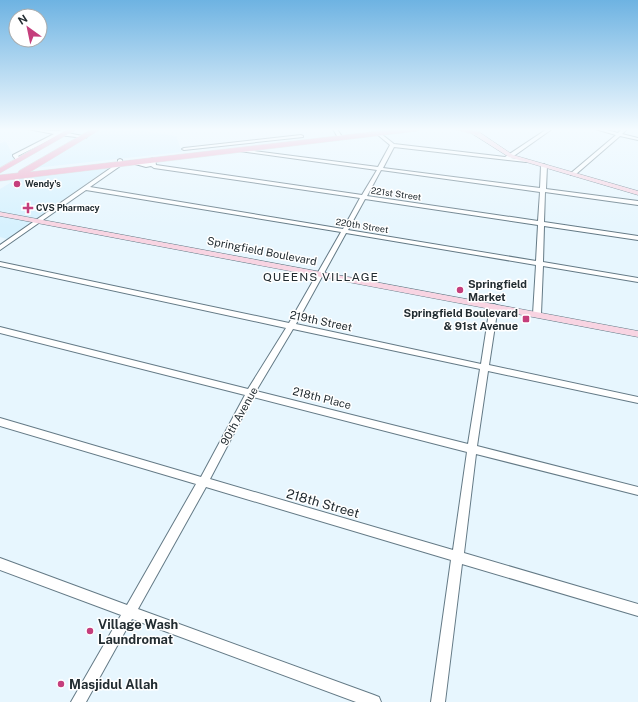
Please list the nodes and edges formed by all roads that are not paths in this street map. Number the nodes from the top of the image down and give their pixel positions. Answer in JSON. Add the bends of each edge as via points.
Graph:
{"nodes":[{"id":1,"x":16,"y":162,"type":"edge"},
{"id":2,"x":35,"y":162,"type":"edge"},
{"id":3,"x":40,"y":162,"type":"edge"},
{"id":4,"x":123,"y":162,"type":"junction"},
{"id":5,"x":153,"y":162,"type":"joint"},
{"id":6,"x":333,"y":162,"type":"edge"},
{"id":7,"x":383,"y":162,"type":"edge"},
{"id":8,"x":529,"y":162,"type":"edge"},
{"id":9,"x":587,"y":162,"type":"edge"},
{"id":10,"x":544,"y":166,"type":"junction"},
{"id":11,"x":378,"y":169,"type":"junction"},
{"id":12,"x":0,"y":172,"type":"edge"},
{"id":13,"x":20,"y":173,"type":"junction"},
{"id":14,"x":573,"y":174,"type":"junction"},
{"id":15,"x":0,"y":178,"type":"edge"},
{"id":16,"x":0,"y":186,"type":"edge"},
{"id":17,"x":84,"y":188,"type":"junction"},
{"id":18,"x":542,"y":191,"type":"junction"},
{"id":19,"x":638,"y":193,"type":"edge"},
{"id":20,"x":363,"y":198,"type":"junction"},
{"id":21,"x":638,"y":203,"type":"edge"},
{"id":22,"x":0,"y":214,"type":"edge"},
{"id":23,"x":38,"y":221,"type":"junction"},
{"id":24,"x":541,"y":224,"type":"junction"},
{"id":25,"x":344,"y":232,"type":"junction"},
{"id":26,"x":638,"y":238,"type":"edge"},
{"id":27,"x":0,"y":248,"type":"edge"},
{"id":28,"x":0,"y":264,"type":"edge"},
{"id":29,"x":539,"y":264,"type":"junction"},
{"id":30,"x":321,"y":274,"type":"junction"},
{"id":31,"x":638,"y":280,"type":"edge"},
{"id":32,"x":494,"y":306,"type":"junction"},
{"id":33,"x":537,"y":314,"type":"junction"},
{"id":34,"x":291,"y":326,"type":"junction"},
{"id":35,"x":0,"y":330,"type":"edge"},
{"id":36,"x":638,"y":334,"type":"edge"},
{"id":37,"x":485,"y":367,"type":"junction"},
{"id":38,"x":251,"y":392,"type":"junction"},
{"id":39,"x":638,"y":400,"type":"edge"},
{"id":40,"x":0,"y":422,"type":"edge"},
{"id":41,"x":472,"y":449,"type":"junction"},
{"id":42,"x":203,"y":482,"type":"junction"},
{"id":43,"x":638,"y":490,"type":"edge"},
{"id":44,"x":458,"y":557,"type":"junction"},
{"id":45,"x":0,"y":564,"type":"edge"},
{"id":46,"x":638,"y":610,"type":"edge"},
{"id":47,"x":128,"y":611,"type":"junction"},
{"id":48,"x":78,"y":702,"type":"edge"},
{"id":49,"x":374,"y":702,"type":"edge"},
{"id":50,"x":438,"y":702,"type":"edge"}],
"edges":[{"from":1,"to":12,"type":"main road"},
{"from":2,"to":13,"type":"main road"},
{"from":3,"to":13,"type":"main road"},
{"from":4,"to":5,"type":"main road"},
{"from":4,"to":13,"type":"main road"},
{"from":4,"to":17,"type":"street"},
{"from":5,"to":20,"type":"street","name":"221st Street","via":[[154,166]]},
{"from":6,"to":11,"type":"street"},
{"from":7,"to":11,"type":"street","name":"90th Avenue"},
{"from":8,"to":10,"type":"main road"},
{"from":9,"to":14,"type":"street"},
{"from":10,"to":14,"type":"main road"},
{"from":10,"to":18,"type":"street"},
{"from":11,"to":18,"type":"street"},
{"from":11,"to":20,"type":"street","name":"90th Avenue"},
{"from":12,"to":13,"type":"main road"},
{"from":13,"to":15,"type":"main road"},
{"from":13,"to":16,"type":"main road"},
{"from":14,"to":19,"type":"main road"},
{"from":17,"to":23,"type":"street"},
{"from":17,"to":25,"type":"street","name":"220th Street"},
{"from":18,"to":21,"type":"street"},
{"from":18,"to":24,"type":"street"},
{"from":20,"to":24,"type":"street","name":"221st Street"},
{"from":20,"to":25,"type":"street","name":"90th Avenue"},
{"from":22,"to":23,"type":"main road","name":"Springfield Boulevard"},
{"from":23,"to":27,"type":"street"},
{"from":23,"to":30,"type":"main road","name":"Springfield Boulevard"},
{"from":24,"to":26,"type":"street","name":"221st Street"},
{"from":24,"to":29,"type":"street"},
{"from":25,"to":29,"type":"street","name":"220th Street"},
{"from":25,"to":30,"type":"street","name":"90th Avenue"},
{"from":28,"to":34,"type":"street","name":"219th Street"},
{"from":29,"to":31,"type":"street","name":"220th Street"},
{"from":29,"to":33,"type":"street"},
{"from":30,"to":32,"type":"main road","name":"Springfield Boulevard"},
{"from":30,"to":34,"type":"street","name":"90th Avenue"},
{"from":32,"to":33,"type":"main road","name":"Springfield Boulevard"},
{"from":32,"to":37,"type":"street"},
{"from":33,"to":36,"type":"main road","name":"Springfield Boulevard"},
{"from":34,"to":37,"type":"street","name":"219th Street"},
{"from":34,"to":38,"type":"street","name":"90th Avenue"},
{"from":35,"to":38,"type":"street","name":"218th Place"},
{"from":37,"to":39,"type":"street","name":"219th Street"},
{"from":37,"to":41,"type":"street"},
{"from":38,"to":41,"type":"street","name":"218th Place"},
{"from":38,"to":42,"type":"street","name":"90th Avenue"},
{"from":40,"to":42,"type":"street","name":"218th Street"},
{"from":41,"to":43,"type":"street","name":"218th Place"},
{"from":41,"to":44,"type":"street"},
{"from":42,"to":44,"type":"street","name":"218th Street"},
{"from":42,"to":47,"type":"street","name":"90th Avenue"},
{"from":44,"to":46,"type":"street","name":"218th Street"},
{"from":44,"to":50,"type":"street"},
{"from":45,"to":47,"type":"street"},
{"from":47,"to":48,"type":"street","name":"90th Avenue"},
{"from":47,"to":49,"type":"street"}]}
